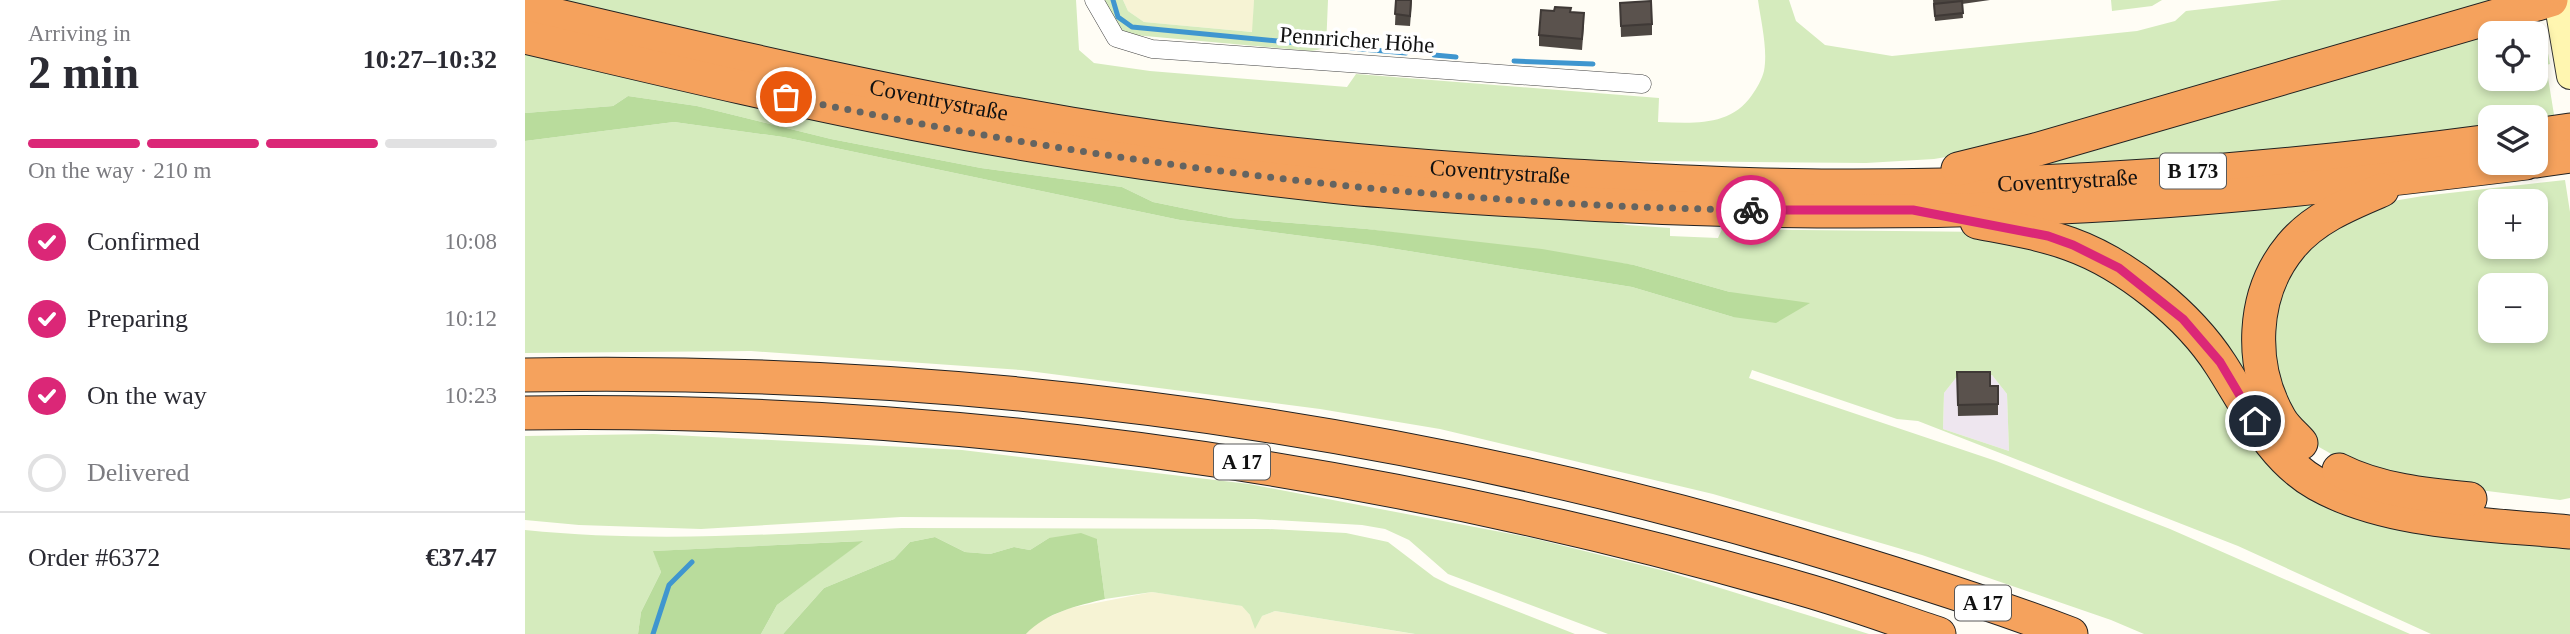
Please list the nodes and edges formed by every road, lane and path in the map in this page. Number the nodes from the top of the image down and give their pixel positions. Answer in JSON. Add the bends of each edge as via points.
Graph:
{"nodes":[{"id":1,"x":1094,"y":0,"type":"edge"},
{"id":2,"x":2551,"y":0,"type":"edge"},
{"id":3,"x":2557,"y":0,"type":"edge"},
{"id":4,"x":525,"y":8,"type":"edge"},
{"id":5,"x":525,"y":37,"type":"edge"},
{"id":6,"x":2569,"y":69,"type":"edge"},
{"id":7,"x":1642,"y":84,"type":"dead end"},
{"id":8,"x":2570,"y":130,"type":"edge"},
{"id":9,"x":2548,"y":133,"type":"edge"},
{"id":10,"x":2478,"y":143,"type":"edge"},
{"id":11,"x":2570,"y":156,"type":"edge"},
{"id":12,"x":2548,"y":160,"type":"edge"},
{"id":13,"x":2478,"y":169,"type":"edge"},
{"id":14,"x":2415,"y":177,"type":"junction"},
{"id":15,"x":1903,"y":197,"type":"junction"},
{"id":16,"x":525,"y":375,"type":"edge"},
{"id":17,"x":525,"y":412,"type":"edge"},
{"id":18,"x":2569,"y":514,"type":"edge"},
{"id":19,"x":1939,"y":634,"type":"edge"},
{"id":20,"x":2071,"y":634,"type":"edge"}],
"edges":[{"from":1,"to":7,"type":"street","name":"Pennricher Höhe","via":[[1116,38],[1152,49]]},
{"from":2,"to":15,"type":"highway","via":[[2035,150]]},
{"from":3,"to":6,"type":"street"},
{"from":4,"to":15,"type":"highway","name":"Coventrystraße","number":"B 173","via":[[754,62],[1075,125],[1308,156],[1464,170]]},
{"from":5,"to":15,"type":"highway","number":"B 173","via":[[912,124],[1073,152],[1324,185],[1594,205],[1720,209]]},
{"from":8,"to":9,"type":"highway"},
{"from":10,"to":15,"type":"highway","name":"Coventrystraße","number":"B 173"},
{"from":11,"to":12,"type":"highway"},
{"from":13,"to":14,"type":"highway","number":"B 173"},
{"from":14,"to":15,"type":"highway","number":"B 173","via":[[2061,207]]},
{"from":14,"to":18,"type":"highway","via":[[2316,222],[2277,266],[2265,295],[2258,341],[2271,401],[2281,421],[2312,454],[2352,477],[2440,496]]},
{"from":15,"to":18,"type":"highway","via":[[2048,236],[2119,268],[2183,319],[2220,362],[2279,452],[2314,483],[2347,499],[2398,513]]},
{"from":16,"to":20,"type":"highway","number":"A 17","via":[[813,378],[969,389],[1110,403],[1325,434],[1495,466],[1701,516],[1893,573]]},
{"from":17,"to":19,"type":"highway","number":"A 17","via":[[807,417],[955,427],[1256,464],[1451,500],[1664,551],[1806,590]]}]}
